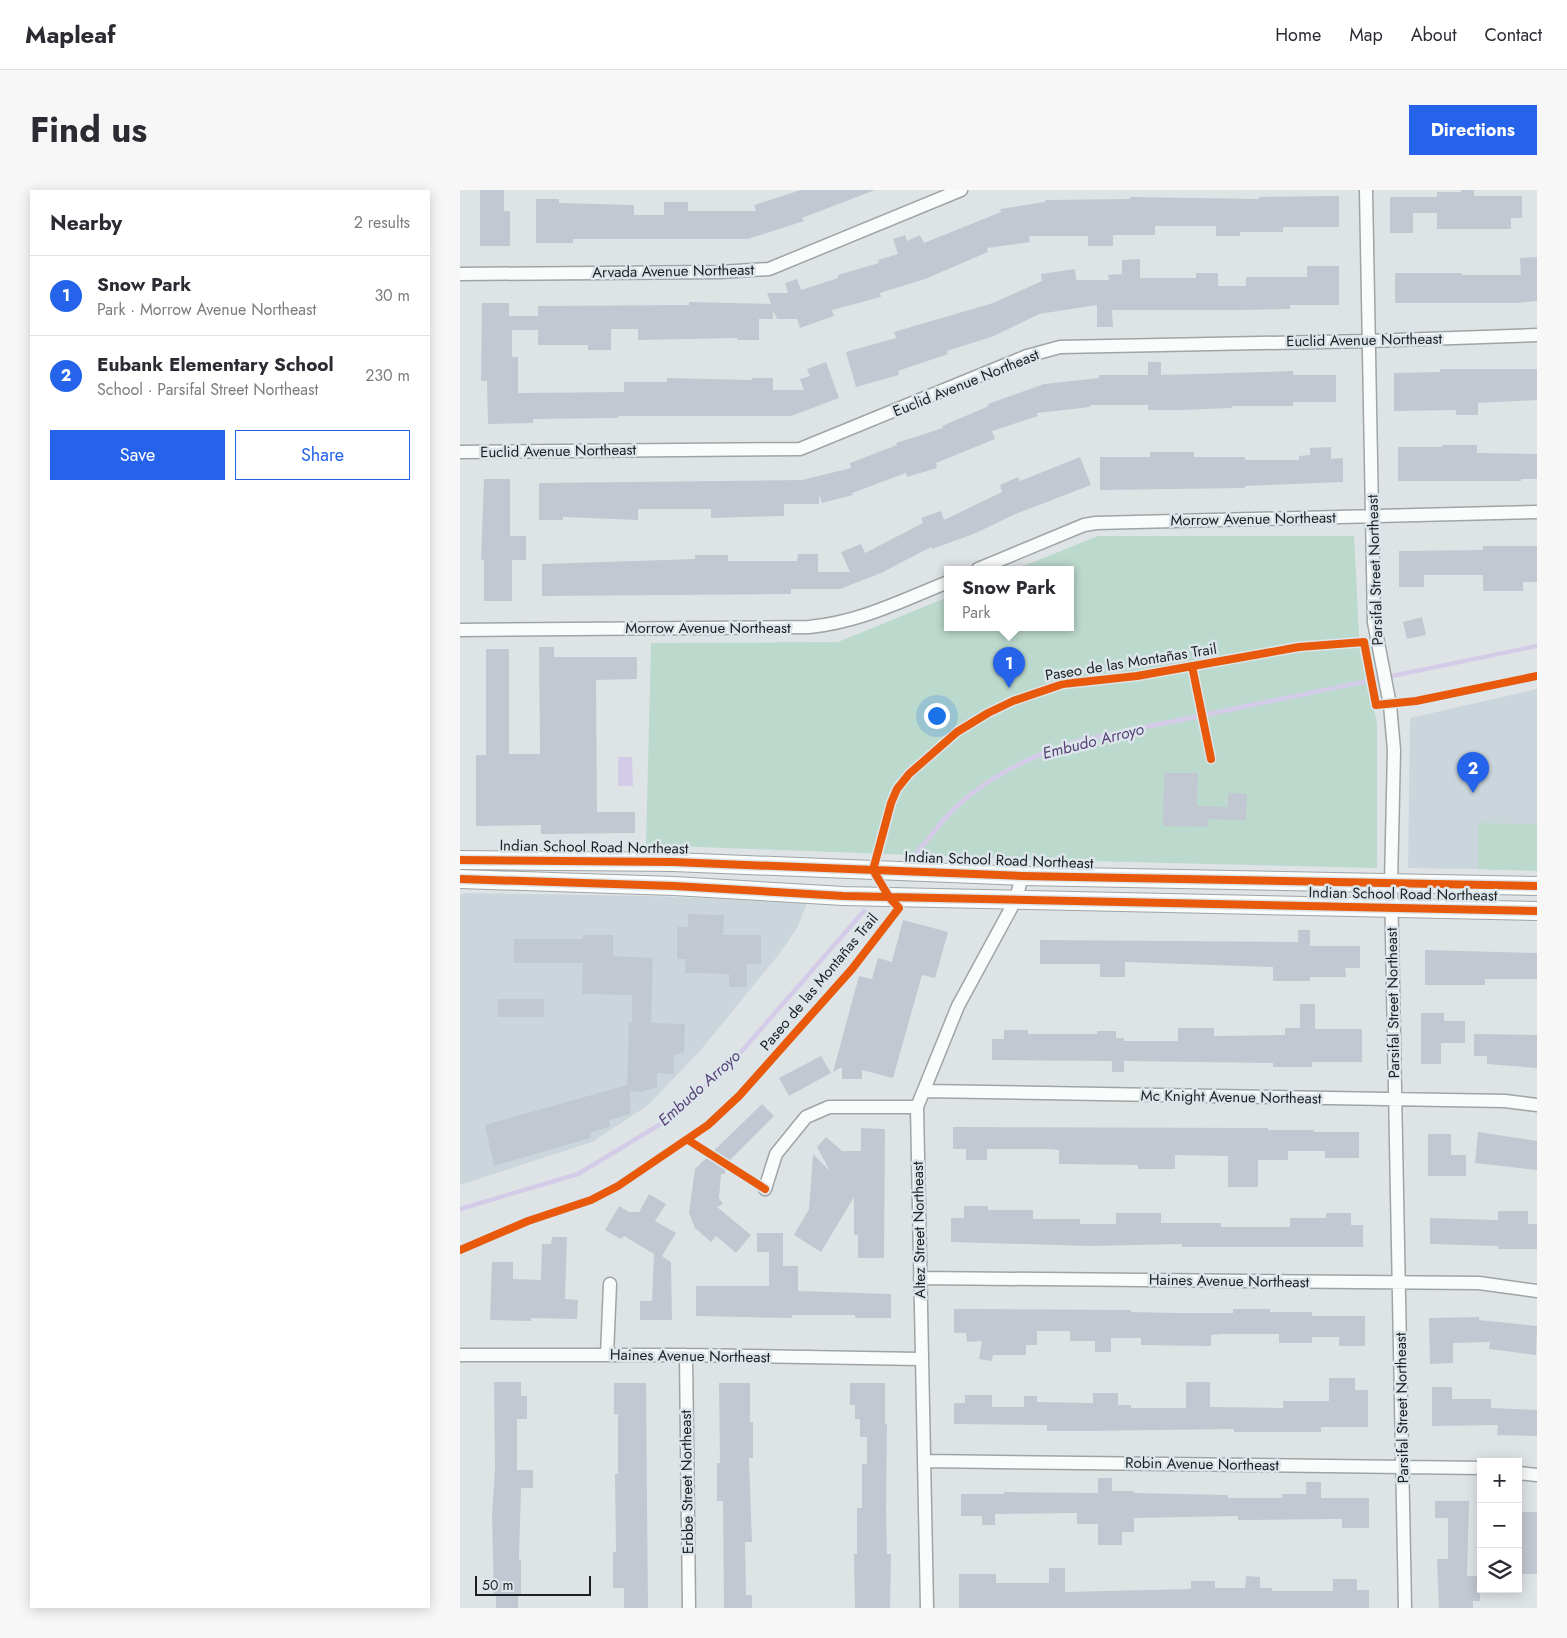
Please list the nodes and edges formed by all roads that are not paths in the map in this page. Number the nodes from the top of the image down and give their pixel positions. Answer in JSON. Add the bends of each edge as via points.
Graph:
{"nodes":[{"id":1,"x":961,"y":190,"type":"edge"},
{"id":2,"x":1366,"y":190,"type":"edge"},
{"id":3,"x":460,"y":274,"type":"edge"},
{"id":4,"x":1537,"y":335,"type":"edge"},
{"id":5,"x":1368,"y":341,"type":"junction"},
{"id":6,"x":460,"y":452,"type":"edge"},
{"id":7,"x":1537,"y":512,"type":"edge"},
{"id":8,"x":1373,"y":517,"type":"junction"},
{"id":9,"x":985,"y":566,"type":"edge"},
{"id":10,"x":944,"y":584,"type":"edge"},
{"id":11,"x":460,"y":630,"type":"edge"},
{"id":12,"x":460,"y":860,"type":"edge"},
{"id":13,"x":1022,"y":876,"type":"junction"},
{"id":14,"x":460,"y":879,"type":"edge"},
{"id":15,"x":1391,"y":882,"type":"junction"},
{"id":16,"x":1537,"y":886,"type":"edge"},
{"id":17,"x":1016,"y":899,"type":"junction"},
{"id":18,"x":1391,"y":908,"type":"junction"},
{"id":19,"x":1537,"y":911,"type":"edge"},
{"id":20,"x":925,"y":1091,"type":"junction"},
{"id":21,"x":1395,"y":1100,"type":"junction"},
{"id":22,"x":1537,"y":1105,"type":"edge"},
{"id":23,"x":917,"y":1107,"type":"junction"},
{"id":24,"x":765,"y":1189,"type":"dead end"},
{"id":25,"x":920,"y":1278,"type":"junction"},
{"id":26,"x":1399,"y":1282,"type":"junction"},
{"id":27,"x":610,"y":1284,"type":"dead end"},
{"id":28,"x":1537,"y":1291,"type":"edge"},
{"id":29,"x":460,"y":1355,"type":"edge"},
{"id":30,"x":607,"y":1355,"type":"junction"},
{"id":31,"x":686,"y":1355,"type":"junction"},
{"id":32,"x":920,"y":1359,"type":"junction"},
{"id":33,"x":924,"y":1461,"type":"junction"},
{"id":34,"x":1403,"y":1466,"type":"junction"},
{"id":35,"x":1477,"y":1468,"type":"edge"},
{"id":36,"x":1522,"y":1473,"type":"edge"},
{"id":37,"x":1537,"y":1475,"type":"edge"},
{"id":38,"x":689,"y":1608,"type":"edge"},
{"id":39,"x":927,"y":1608,"type":"edge"},
{"id":40,"x":1405,"y":1608,"type":"edge"}],
"edges":[{"from":1,"to":3,"type":"street","name":"Arvada Avenue Northeast","via":[[769,269]]},
{"from":2,"to":5,"type":"street","name":"Parsifal Street Northeast"},
{"from":4,"to":5,"type":"street","name":"Euclid Avenue Northeast"},
{"from":5,"to":6,"type":"street","name":"Euclid Avenue Northeast","via":[[1060,347],[1027,356],[800,449]]},
{"from":5,"to":8,"type":"street","name":"Parsifal Street Northeast"},
{"from":7,"to":8,"type":"street","name":"Morrow Avenue Northeast"},
{"from":8,"to":9,"type":"street","name":"Morrow Avenue Northeast","via":[[1096,523]]},
{"from":8,"to":15,"type":"street","name":"Parsifal Street Northeast","via":[[1374,622],[1394,750]]},
{"from":10,"to":11,"type":"street","name":"Morrow Avenue Northeast","via":[[868,615],[828,626]]},
{"from":12,"to":13,"type":"street","name":"Indian School Road Northeast","via":[[673,862]]},
{"from":13,"to":15,"type":"street","name":"Indian School Road Northeast"},
{"from":13,"to":17,"type":"street","name":"Altez Street Northeast"},
{"from":14,"to":17,"type":"street","name":"Indian School Road Northeast","via":[[843,896]]},
{"from":15,"to":16,"type":"street","name":"Indian School Road Northeast"},
{"from":15,"to":18,"type":"street","name":"Parsifal Street Northeast"},
{"from":17,"to":18,"type":"street","name":"Indian School Road Northeast"},
{"from":17,"to":20,"type":"street","name":"Altez Street Northeast","via":[[958,1006]]},
{"from":18,"to":19,"type":"street","name":"Indian School Road Northeast"},
{"from":18,"to":21,"type":"street","name":"Parsifal Street Northeast"},
{"from":20,"to":21,"type":"street","name":"Mc Knight Avenue Northeast"},
{"from":20,"to":23,"type":"street","name":"Altez Street Northeast"},
{"from":21,"to":22,"type":"street","name":"Mc Knight Avenue Northeast","via":[[1506,1101]]},
{"from":21,"to":26,"type":"street","name":"Parsifal Street Northeast"},
{"from":23,"to":24,"type":"street","via":[[830,1107],[806,1117],[776,1154]]},
{"from":23,"to":25,"type":"street","name":"Altez Street Northeast"},
{"from":25,"to":26,"type":"street","name":"Haines Avenue Northeast"},
{"from":25,"to":32,"type":"street","name":"Altez Street Northeast"},
{"from":26,"to":28,"type":"street","name":"Haines Avenue Northeast","via":[[1479,1283]]},
{"from":26,"to":34,"type":"street","name":"Parsifal Street Northeast"},
{"from":27,"to":30,"type":"street"},
{"from":29,"to":30,"type":"street","name":"Haines Avenue Northeast"},
{"from":30,"to":31,"type":"street","name":"Haines Avenue Northeast"},
{"from":31,"to":32,"type":"street","name":"Haines Avenue Northeast"},
{"from":31,"to":38,"type":"street","name":"Erbbe Street Northeast"},
{"from":32,"to":33,"type":"street","name":"Altez Street Northeast"},
{"from":33,"to":34,"type":"street","name":"Robin Avenue Northeast"},
{"from":33,"to":39,"type":"street","name":"Altez Street Northeast"},
{"from":34,"to":35,"type":"street","name":"Robin Avenue Northeast"},
{"from":34,"to":40,"type":"street","name":"Parsifal Street Northeast"},
{"from":36,"to":37,"type":"street"}]}
